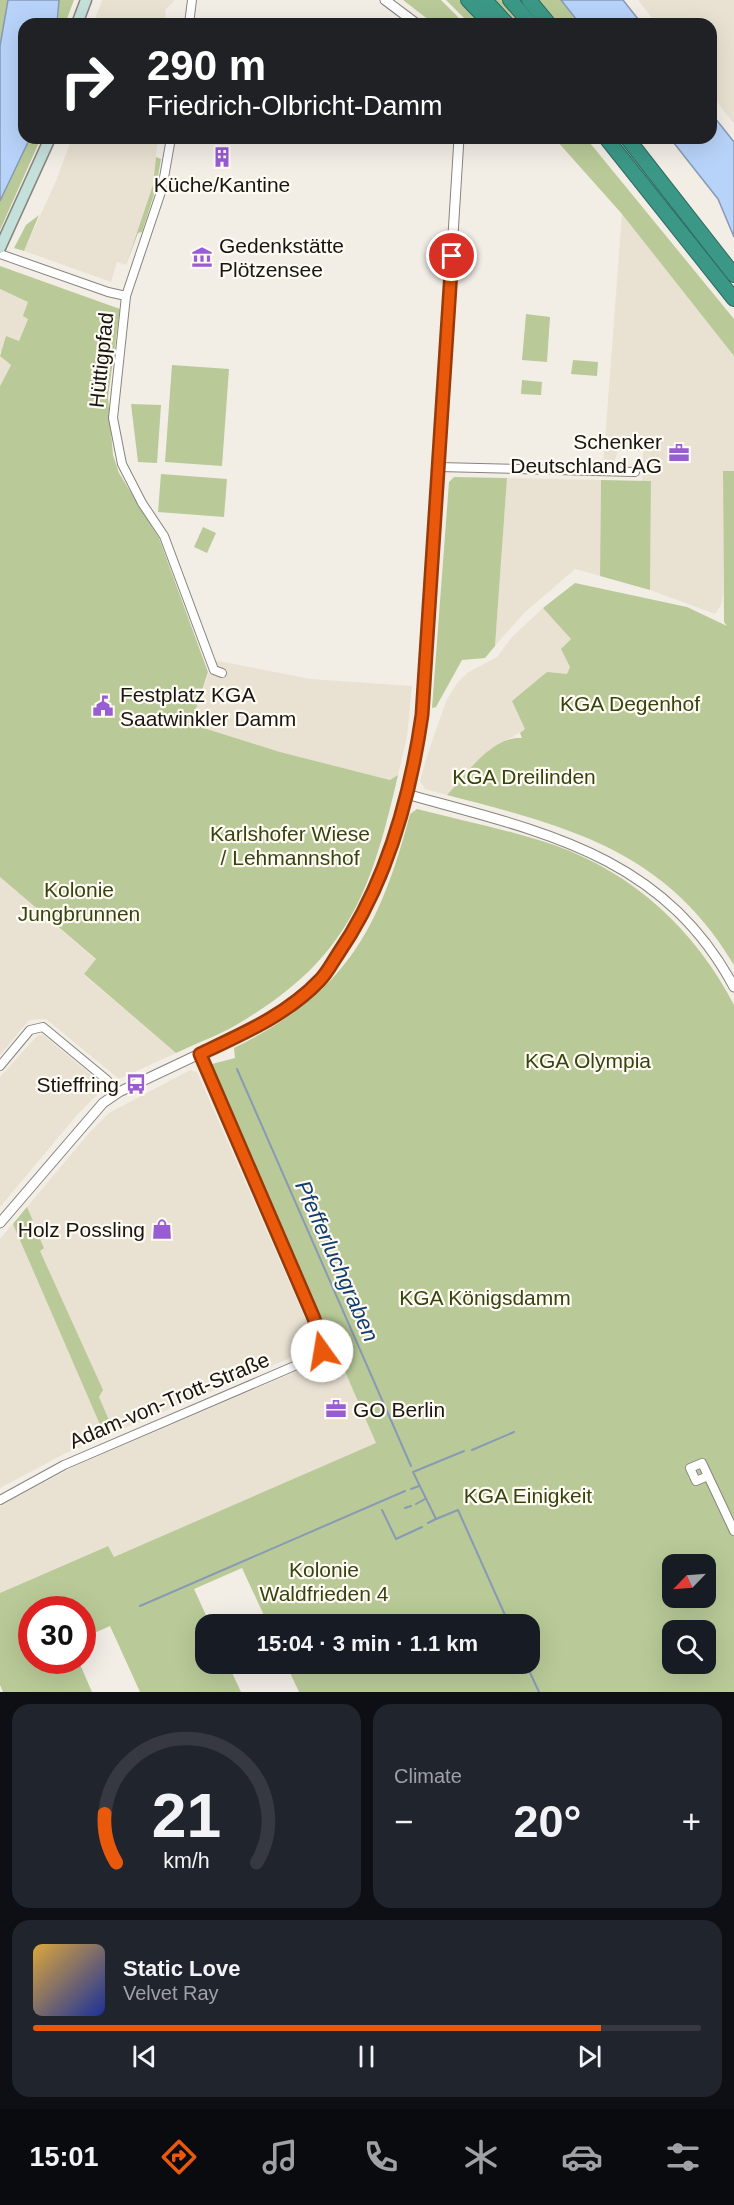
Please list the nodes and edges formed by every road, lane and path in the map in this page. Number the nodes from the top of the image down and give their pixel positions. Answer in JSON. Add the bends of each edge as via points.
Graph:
{"nodes":[{"id":1,"x":86,"y":0,"type":"edge"},
{"id":2,"x":192,"y":0,"type":"edge"},
{"id":3,"x":385,"y":0,"type":"edge"},
{"id":4,"x":468,"y":0,"type":"edge"},
{"id":5,"x":485,"y":0,"type":"edge"},
{"id":6,"x":510,"y":0,"type":"edge"},
{"id":7,"x":529,"y":0,"type":"edge"},
{"id":8,"x":79,"y":18,"type":"edge"},
{"id":9,"x":190,"y":18,"type":"edge"},
{"id":10,"x":409,"y":18,"type":"edge"},
{"id":11,"x":485,"y":18,"type":"edge"},
{"id":12,"x":502,"y":18,"type":"edge"},
{"id":13,"x":526,"y":18,"type":"edge"},
{"id":14,"x":544,"y":18,"type":"edge"},
{"id":15,"x":47,"y":144,"type":"edge"},
{"id":16,"x":170,"y":144,"type":"edge"},
{"id":17,"x":459,"y":144,"type":"edge"},
{"id":18,"x":611,"y":144,"type":"edge"},
{"id":19,"x":632,"y":144,"type":"edge"},
{"id":20,"x":0,"y":248,"type":"edge"},
{"id":21,"x":0,"y":254,"type":"edge"},
{"id":22,"x":734,"y":275,"type":"edge"},
{"id":23,"x":126,"y":296,"type":"junction"},
{"id":24,"x":734,"y":299,"type":"edge"},
{"id":25,"x":439,"y":467,"type":"junction"},
{"id":26,"x":635,"y":472,"type":"dead end"},
{"id":27,"x":222,"y":673,"type":"dead end"},
{"id":28,"x":406,"y":794,"type":"junction"},
{"id":29,"x":734,"y":987,"type":"edge"},
{"id":30,"x":200,"y":1054,"type":"junction"},
{"id":31,"x":0,"y":1066,"type":"edge"},
{"id":32,"x":116,"y":1093,"type":"junction"},
{"id":33,"x":0,"y":1223,"type":"edge"},
{"id":34,"x":708,"y":1476,"type":"dead end"},
{"id":35,"x":0,"y":1500,"type":"edge"},
{"id":36,"x":734,"y":1531,"type":"edge"}],
"edges":[{"from":1,"to":8,"type":"main road"},
{"from":2,"to":9,"type":"street"},
{"from":3,"to":10,"type":"street"},
{"from":4,"to":11,"type":"highway"},
{"from":5,"to":12,"type":"highway"},
{"from":6,"to":13,"type":"highway"},
{"from":7,"to":14,"type":"highway"},
{"from":15,"to":20,"type":"main road"},
{"from":16,"to":23,"type":"street","name":"Hüttigpfad","via":[[162,189]]},
{"from":17,"to":25,"type":"street"},
{"from":18,"to":24,"type":"highway"},
{"from":19,"to":22,"type":"highway"},
{"from":21,"to":23,"type":"street"},
{"from":23,"to":27,"type":"street","name":"Hüttigpfad","via":[[112,418],[118,452],[132,486],[164,536],[214,670]]},
{"from":25,"to":26,"type":"street"},
{"from":25,"to":28,"type":"street","via":[[422,715]]},
{"from":28,"to":29,"type":"street","via":[[552,835],[609,861],[674,910],[714,956]]},
{"from":28,"to":30,"type":"street","via":[[376,890],[320,980],[267,1022]]},
{"from":30,"to":32,"type":"street"},
{"from":30,"to":35,"type":"street","name":"Adam-von-Trott-Straße","via":[[313,1316],[322,1351],[64,1465]]},
{"from":31,"to":32,"type":"street","via":[[30,1030],[43,1027],[107,1080]]},
{"from":32,"to":33,"type":"street","via":[[85,1122]]},
{"from":34,"to":36,"type":"street"}]}
